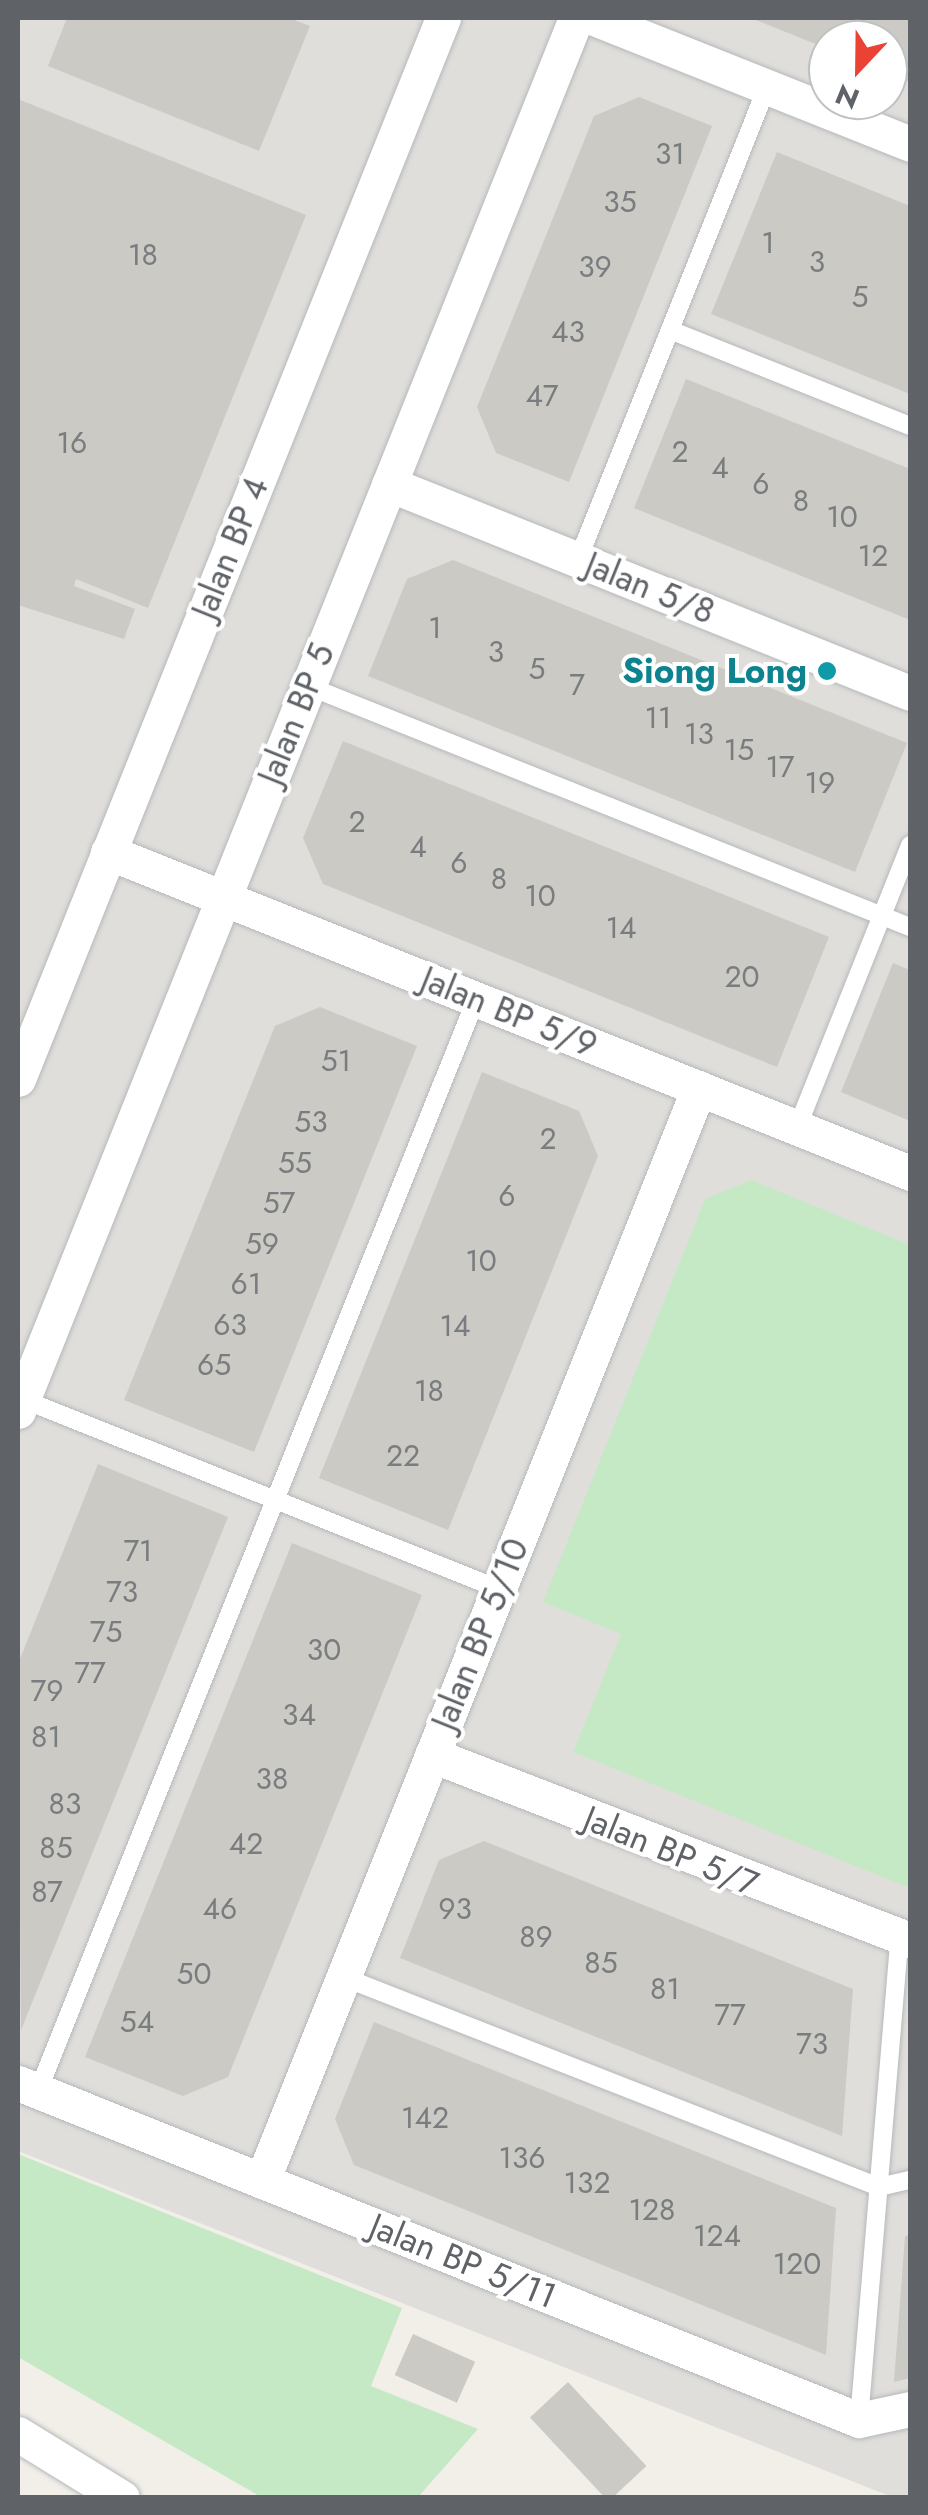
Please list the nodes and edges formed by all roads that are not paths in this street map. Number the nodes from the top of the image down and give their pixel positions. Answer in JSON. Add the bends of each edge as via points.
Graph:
{"nodes":[{"id":1,"x":443,"y":18,"type":"edge"},
{"id":2,"x":576,"y":18,"type":"edge"},
{"id":3,"x":594,"y":18,"type":"edge"},
{"id":4,"x":767,"y":87,"type":"junction"},
{"id":5,"x":910,"y":144,"type":"edge"},
{"id":6,"x":670,"y":330,"type":"junction"},
{"id":7,"x":910,"y":426,"type":"edge"},
{"id":8,"x":389,"y":484,"type":"junction"},
{"id":9,"x":578,"y":560,"type":"junction"},
{"id":10,"x":308,"y":686,"type":"junction"},
{"id":11,"x":910,"y":692,"type":"edge"},
{"id":12,"x":910,"y":845,"type":"edge"},
{"id":13,"x":108,"y":852,"type":"junction"},
{"id":14,"x":223,"y":898,"type":"junction"},
{"id":15,"x":882,"y":916,"type":"junction"},
{"id":16,"x":910,"y":927,"type":"edge"},
{"id":17,"x":476,"y":999,"type":"junction"},
{"id":18,"x":18,"y":1078,"type":"edge"},
{"id":19,"x":699,"y":1088,"type":"junction"},
{"id":20,"x":797,"y":1128,"type":"junction"},
{"id":21,"x":910,"y":1174,"type":"edge"},
{"id":22,"x":20,"y":1405,"type":"edge"},
{"id":23,"x":275,"y":1500,"type":"junction"},
{"id":24,"x":499,"y":1589,"type":"junction"},
{"id":25,"x":432,"y":1755,"type":"junction"},
{"id":26,"x":905,"y":1941,"type":"edge"},
{"id":27,"x":344,"y":1977,"type":"junction"},
{"id":28,"x":28,"y":2087,"type":"edge"},
{"id":29,"x":262,"y":2180,"type":"junction"},
{"id":30,"x":910,"y":2180,"type":"edge"},
{"id":31,"x":878,"y":2187,"type":"junction"},
{"id":32,"x":910,"y":2409,"type":"edge"},
{"id":33,"x":859,"y":2420,"type":"junction"},
{"id":34,"x":18,"y":2434,"type":"edge"},
{"id":35,"x":122,"y":2498,"type":"edge"}],
"edges":[{"from":1,"to":13,"type":"street","name":"Jalan BP 4"},
{"from":2,"to":8,"type":"street","name":"Jalan BP 5"},
{"from":3,"to":4,"type":"street"},
{"from":4,"to":5,"type":"street"},
{"from":4,"to":6,"type":"lane"},
{"from":6,"to":7,"type":"lane"},
{"from":6,"to":9,"type":"lane"},
{"from":8,"to":9,"type":"street","name":"Jalan 5/8"},
{"from":8,"to":10,"type":"street","name":"Jalan BP 5"},
{"from":9,"to":11,"type":"street","name":"Jalan 5/8"},
{"from":10,"to":14,"type":"street","name":"Jalan BP 5"},
{"from":10,"to":15,"type":"lane"},
{"from":12,"to":15,"type":"lane"},
{"from":13,"to":14,"type":"street","name":"Jalan BP 5/9"},
{"from":13,"to":18,"type":"street","name":"Jalan BP 4"},
{"from":14,"to":17,"type":"street","name":"Jalan BP 5/9"},
{"from":14,"to":22,"type":"street","name":"Jalan BP 5"},
{"from":15,"to":16,"type":"lane"},
{"from":15,"to":20,"type":"lane"},
{"from":17,"to":19,"type":"street","name":"Jalan BP 5/9"},
{"from":17,"to":23,"type":"lane"},
{"from":19,"to":20,"type":"street","name":"Jalan BP 5/9"},
{"from":19,"to":24,"type":"street","name":"Jalan BP 5/10"},
{"from":20,"to":21,"type":"street","name":"Jalan BP 5/9"},
{"from":22,"to":23,"type":"lane"},
{"from":23,"to":24,"type":"lane"},
{"from":23,"to":28,"type":"lane"},
{"from":24,"to":25,"type":"street","name":"Jalan BP 5/10"},
{"from":25,"to":26,"type":"street","name":"Jalan BP 5/7"},
{"from":25,"to":27,"type":"street","name":"Jalan BP 5/10"},
{"from":26,"to":31,"type":"lane"},
{"from":27,"to":29,"type":"street","name":"Jalan BP 5/10"},
{"from":27,"to":31,"type":"lane"},
{"from":28,"to":29,"type":"street","name":"Jalan BP 5/11"},
{"from":29,"to":33,"type":"street","name":"Jalan BP 5/11"},
{"from":30,"to":31,"type":"lane"},
{"from":31,"to":33,"type":"lane"},
{"from":32,"to":33,"type":"street"},
{"from":34,"to":35,"type":"street"}]}
